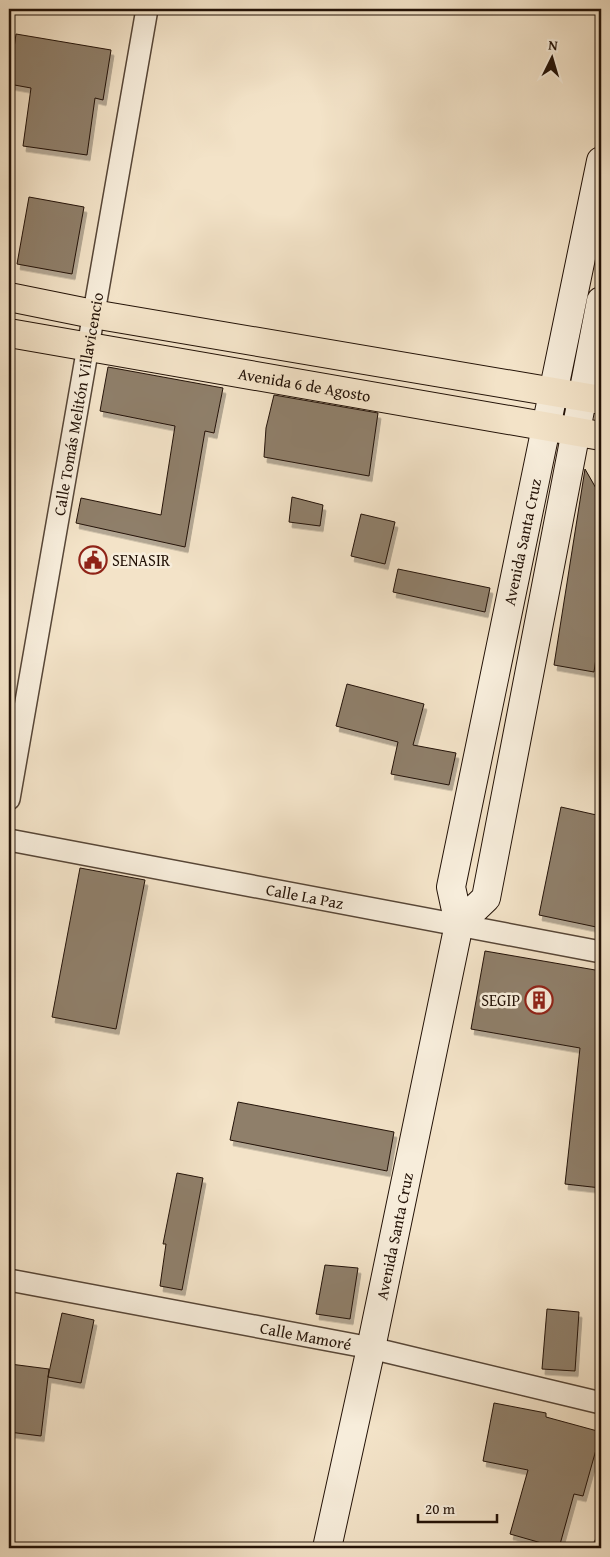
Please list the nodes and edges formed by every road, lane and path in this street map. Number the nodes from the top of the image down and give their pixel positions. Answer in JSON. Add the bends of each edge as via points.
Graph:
{"nodes":[{"id":1,"x":147,"y":9,"type":"edge"},
{"id":2,"x":601,"y":161,"type":"edge"},
{"id":3,"x":9,"y":297,"type":"edge"},
{"id":4,"x":601,"y":301,"type":"edge"},
{"id":5,"x":93,"y":314,"type":"junction"},
{"id":6,"x":9,"y":332,"type":"edge"},
{"id":7,"x":86,"y":346,"type":"junction"},
{"id":8,"x":552,"y":392,"type":"junction"},
{"id":9,"x":591,"y":399,"type":"edge"},
{"id":10,"x":546,"y":427,"type":"junction"},
{"id":11,"x":589,"y":434,"type":"edge"},
{"id":12,"x":9,"y":799,"type":"edge"},
{"id":13,"x":9,"y":840,"type":"edge"},
{"id":14,"x":459,"y":924,"type":"junction"},
{"id":15,"x":601,"y":952,"type":"edge"},
{"id":16,"x":9,"y":1280,"type":"edge"},
{"id":17,"x":371,"y":1348,"type":"junction"},
{"id":18,"x":601,"y":1403,"type":"edge"},
{"id":19,"x":601,"y":1541,"type":"edge"},
{"id":20,"x":327,"y":1548,"type":"edge"},
{"id":21,"x":597,"y":1548,"type":"edge"}],
"edges":[{"from":1,"to":5,"type":"street","name":"Calle Tomás Melitón Villavicencio"},
{"from":2,"to":8,"type":"main road","name":"Avenida Santa Cruz"},
{"from":3,"to":5,"type":"main road","name":"Avenida 6 de Agosto"},
{"from":4,"to":9,"type":"main road","name":"Avenida Santa Cruz"},
{"from":5,"to":7,"type":"street","name":"Calle Tomás Melitón Villavicencio"},
{"from":5,"to":8,"type":"main road","name":"Avenida 6 de Agosto"},
{"from":6,"to":7,"type":"main road","name":"Avenida 6 de Agosto"},
{"from":7,"to":10,"type":"main road","name":"Avenida 6 de Agosto"},
{"from":7,"to":12,"type":"street","name":"Calle Tomás Melitón Villavicencio"},
{"from":8,"to":9,"type":"main road","name":"Avenida 6 de Agosto"},
{"from":8,"to":10,"type":"main road","name":"Avenida Santa Cruz"},
{"from":9,"to":11,"type":"main road","name":"Avenida Santa Cruz"},
{"from":10,"to":11,"type":"main road","name":"Avenida 6 de Agosto"},
{"from":10,"to":14,"type":"main road","name":"Avenida Santa Cruz","via":[[451,887]]},
{"from":11,"to":14,"type":"main road","name":"Avenida Santa Cruz","via":[[486,898]]},
{"from":13,"to":14,"type":"street","name":"Calle La Paz"},
{"from":14,"to":15,"type":"street","name":"Calle La Paz"},
{"from":14,"to":17,"type":"main road","name":"Avenida Santa Cruz"},
{"from":16,"to":17,"type":"street","name":"Calle Mamoré"},
{"from":17,"to":18,"type":"street","name":"Calle Mamoré"},
{"from":17,"to":20,"type":"main road","name":"Avenida Santa Cruz"},
{"from":19,"to":21,"type":"lane"}]}
